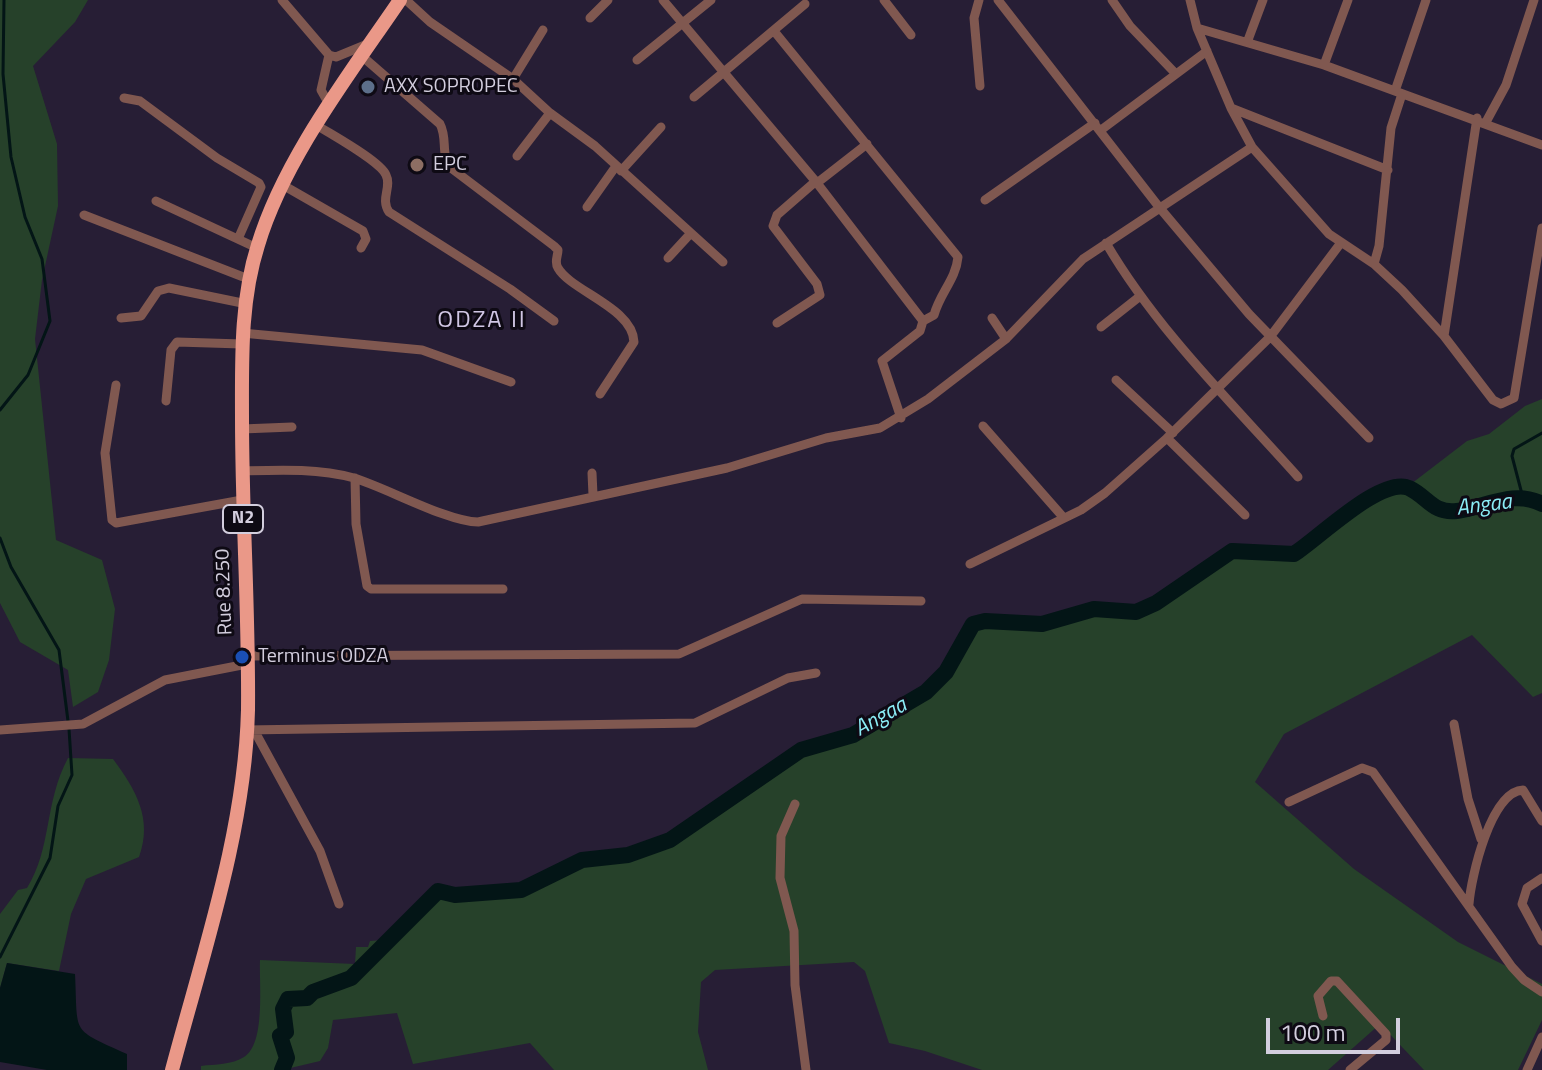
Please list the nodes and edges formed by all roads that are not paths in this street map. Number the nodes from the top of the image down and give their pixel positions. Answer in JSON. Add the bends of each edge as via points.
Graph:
{"nodes":[{"id":1,"x":282,"y":0,"type":"edge"},
{"id":2,"x":400,"y":0,"type":"edge"},
{"id":3,"x":406,"y":0,"type":"edge"},
{"id":4,"x":608,"y":0,"type":"edge"},
{"id":5,"x":663,"y":0,"type":"edge"},
{"id":6,"x":711,"y":0,"type":"edge"},
{"id":7,"x":884,"y":0,"type":"edge"},
{"id":8,"x":979,"y":0,"type":"edge"},
{"id":9,"x":998,"y":0,"type":"edge"},
{"id":10,"x":1112,"y":0,"type":"edge"},
{"id":11,"x":1190,"y":0,"type":"edge"},
{"id":12,"x":1263,"y":0,"type":"edge"},
{"id":13,"x":1348,"y":0,"type":"edge"},
{"id":14,"x":1426,"y":0,"type":"edge"},
{"id":15,"x":1534,"y":0,"type":"edge"},
{"id":16,"x":805,"y":4,"type":"dead end"},
{"id":17,"x":590,"y":18,"type":"dead end"},
{"id":18,"x":684,"y":23,"type":"junction"},
{"id":19,"x":1197,"y":28,"type":"junction"},
{"id":20,"x":543,"y":30,"type":"dead end"},
{"id":21,"x":774,"y":31,"type":"junction"},
{"id":22,"x":911,"y":35,"type":"dead end"},
{"id":23,"x":1248,"y":40,"type":"junction"},
{"id":24,"x":371,"y":42,"type":"junction"},
{"id":25,"x":1207,"y":51,"type":"junction"},
{"id":26,"x":329,"y":55,"type":"junction"},
{"id":27,"x":363,"y":57,"type":"junction"},
{"id":28,"x":637,"y":60,"type":"dead end"},
{"id":29,"x":1324,"y":65,"type":"junction"},
{"id":30,"x":723,"y":72,"type":"junction"},
{"id":31,"x":1175,"y":73,"type":"junction"},
{"id":32,"x":513,"y":79,"type":"junction"},
{"id":33,"x":980,"y":86,"type":"dead end"},
{"id":34,"x":1399,"y":92,"type":"junction"},
{"id":35,"x":694,"y":97,"type":"dead end"},
{"id":36,"x":124,"y":98,"type":"dead end"},
{"id":37,"x":330,"y":106,"type":"junction"},
{"id":38,"x":1231,"y":108,"type":"junction"},
{"id":39,"x":550,"y":113,"type":"junction"},
{"id":40,"x":1482,"y":120,"type":"junction"},
{"id":41,"x":318,"y":126,"type":"junction"},
{"id":42,"x":1098,"y":126,"type":"junction"},
{"id":43,"x":661,"y":127,"type":"dead end"},
{"id":44,"x":867,"y":144,"type":"junction"},
{"id":45,"x":1542,"y":145,"type":"edge"},
{"id":46,"x":1252,"y":147,"type":"junction"},
{"id":47,"x":517,"y":156,"type":"dead end"},
{"id":48,"x":618,"y":169,"type":"junction"},
{"id":49,"x":1388,"y":170,"type":"junction"},
{"id":50,"x":816,"y":182,"type":"junction"},
{"id":51,"x":281,"y":184,"type":"junction"},
{"id":52,"x":985,"y":200,"type":"dead end"},
{"id":53,"x":156,"y":201,"type":"dead end"},
{"id":54,"x":587,"y":207,"type":"dead end"},
{"id":55,"x":1159,"y":207,"type":"junction"},
{"id":56,"x":84,"y":215,"type":"dead end"},
{"id":57,"x":1542,"y":228,"type":"edge"},
{"id":58,"x":691,"y":233,"type":"junction"},
{"id":59,"x":238,"y":239,"type":"junction"},
{"id":60,"x":1106,"y":243,"type":"junction"},
{"id":61,"x":1340,"y":244,"type":"junction"},
{"id":62,"x":257,"y":248,"type":"junction"},
{"id":63,"x":361,"y":248,"type":"dead end"},
{"id":64,"x":668,"y":258,"type":"dead end"},
{"id":65,"x":723,"y":262,"type":"dead end"},
{"id":66,"x":1374,"y":264,"type":"junction"},
{"id":67,"x":251,"y":280,"type":"junction"},
{"id":68,"x":1139,"y":297,"type":"junction"},
{"id":69,"x":247,"y":304,"type":"junction"},
{"id":70,"x":121,"y":318,"type":"dead end"},
{"id":71,"x":992,"y":318,"type":"dead end"},
{"id":72,"x":554,"y":321,"type":"dead end"},
{"id":73,"x":923,"y":321,"type":"junction"},
{"id":74,"x":777,"y":323,"type":"dead end"},
{"id":75,"x":1101,"y":327,"type":"dead end"},
{"id":76,"x":1444,"y":336,"type":"junction"},
{"id":77,"x":1270,"y":337,"type":"junction"},
{"id":78,"x":242,"y":338,"type":"junction"},
{"id":79,"x":1006,"y":339,"type":"junction"},
{"id":80,"x":1116,"y":380,"type":"dead end"},
{"id":81,"x":511,"y":382,"type":"dead end"},
{"id":82,"x":116,"y":385,"type":"dead end"},
{"id":83,"x":1218,"y":387,"type":"junction"},
{"id":84,"x":600,"y":394,"type":"dead end"},
{"id":85,"x":166,"y":401,"type":"dead end"},
{"id":86,"x":901,"y":418,"type":"junction"},
{"id":87,"x":983,"y":426,"type":"dead end"},
{"id":88,"x":292,"y":427,"type":"dead end"},
{"id":89,"x":242,"y":429,"type":"junction"},
{"id":90,"x":1170,"y":436,"type":"junction"},
{"id":91,"x":1369,"y":438,"type":"dead end"},
{"id":92,"x":241,"y":471,"type":"junction"},
{"id":93,"x":592,"y":473,"type":"dead end"},
{"id":94,"x":1298,"y":477,"type":"dead end"},
{"id":95,"x":355,"y":478,"type":"junction"},
{"id":96,"x":593,"y":495,"type":"junction"},
{"id":97,"x":242,"y":500,"type":"junction"},
{"id":98,"x":1245,"y":515,"type":"dead end"},
{"id":99,"x":1063,"y":517,"type":"junction"},
{"id":100,"x":970,"y":564,"type":"dead end"},
{"id":101,"x":503,"y":589,"type":"dead end"},
{"id":102,"x":921,"y":601,"type":"dead end"},
{"id":103,"x":247,"y":660,"type":"junction"},
{"id":104,"x":816,"y":673,"type":"dead end"},
{"id":105,"x":1454,"y":724,"type":"dead end"},
{"id":106,"x":0,"y":730,"type":"edge"},
{"id":107,"x":250,"y":730,"type":"junction"},
{"id":108,"x":1289,"y":802,"type":"dead end"},
{"id":109,"x":795,"y":804,"type":"dead end"},
{"id":110,"x":1542,"y":821,"type":"edge"},
{"id":111,"x":1481,"y":839,"type":"junction"},
{"id":112,"x":1542,"y":878,"type":"edge"},
{"id":113,"x":339,"y":904,"type":"dead end"},
{"id":114,"x":1469,"y":904,"type":"junction"},
{"id":115,"x":1542,"y":941,"type":"edge"},
{"id":116,"x":1542,"y":992,"type":"edge"},
{"id":117,"x":1323,"y":1016,"type":"dead end"},
{"id":118,"x":1542,"y":1037,"type":"edge"},
{"id":119,"x":172,"y":1070,"type":"edge"},
{"id":120,"x":806,"y":1070,"type":"edge"},
{"id":121,"x":1350,"y":1070,"type":"edge"},
{"id":122,"x":1527,"y":1070,"type":"edge"}],
"edges":[{"from":1,"to":26,"type":"street"},
{"from":2,"to":24,"type":"highway","name":"Rue 8.250","number":"N2"},
{"from":3,"to":32,"type":"street"},
{"from":4,"to":17,"type":"street"},
{"from":5,"to":18,"type":"street"},
{"from":6,"to":18,"type":"street"},
{"from":7,"to":22,"type":"street"},
{"from":8,"to":33,"type":"street","via":[[974,18]]},
{"from":9,"to":42,"type":"street"},
{"from":10,"to":31,"type":"street"},
{"from":11,"to":19,"type":"street"},
{"from":12,"to":23,"type":"street"},
{"from":13,"to":29,"type":"street"},
{"from":14,"to":34,"type":"street"},
{"from":15,"to":40,"type":"street","via":[[1506,85]]},
{"from":16,"to":21,"type":"street"},
{"from":18,"to":28,"type":"street"},
{"from":18,"to":30,"type":"street"},
{"from":19,"to":23,"type":"street"},
{"from":19,"to":25,"type":"street"},
{"from":20,"to":32,"type":"street"},
{"from":21,"to":30,"type":"street"},
{"from":21,"to":44,"type":"street"},
{"from":23,"to":29,"type":"street"},
{"from":24,"to":26,"type":"street"},
{"from":24,"to":27,"type":"highway","name":"Rue 8.250","number":"N2"},
{"from":25,"to":31,"type":"street"},
{"from":25,"to":38,"type":"street"},
{"from":26,"to":37,"type":"street","via":[[321,90]]},
{"from":27,"to":37,"type":"highway","name":"Rue 8.250","number":"N2"},
{"from":27,"to":84,"type":"street","via":[[440,124],[451,168],[554,246],[561,272],[607,304],[633,332],[634,342]]},
{"from":29,"to":34,"type":"street"},
{"from":30,"to":35,"type":"street"},
{"from":30,"to":50,"type":"street"},
{"from":31,"to":42,"type":"street"},
{"from":32,"to":39,"type":"street"},
{"from":34,"to":40,"type":"street"},
{"from":34,"to":49,"type":"street"},
{"from":36,"to":59,"type":"street","via":[[140,101],[259,183]]},
{"from":37,"to":41,"type":"highway","name":"Rue 8.250","number":"N2"},
{"from":38,"to":46,"type":"street"},
{"from":38,"to":49,"type":"street"},
{"from":39,"to":47,"type":"street"},
{"from":39,"to":48,"type":"street"},
{"from":40,"to":45,"type":"street"},
{"from":40,"to":76,"type":"street"},
{"from":41,"to":51,"type":"highway","name":"Rue 8.250","number":"N2"},
{"from":41,"to":72,"type":"street","via":[[384,170],[389,212]]},
{"from":42,"to":52,"type":"street"},
{"from":42,"to":55,"type":"street"},
{"from":43,"to":48,"type":"street"},
{"from":44,"to":50,"type":"street"},
{"from":44,"to":73,"type":"street","via":[[958,257],[957,273],[942,290],[934,315]]},
{"from":46,"to":55,"type":"street"},
{"from":46,"to":61,"type":"street"},
{"from":48,"to":54,"type":"street"},
{"from":48,"to":58,"type":"street"},
{"from":49,"to":66,"type":"street"},
{"from":50,"to":73,"type":"street"},
{"from":50,"to":74,"type":"street","via":[[777,215],[773,226],[820,295]]},
{"from":51,"to":62,"type":"highway","name":"Rue 8.250","number":"N2"},
{"from":51,"to":63,"type":"street","via":[[363,231]]},
{"from":53,"to":59,"type":"street"},
{"from":55,"to":60,"type":"street"},
{"from":55,"to":77,"type":"street"},
{"from":56,"to":67,"type":"street"},
{"from":57,"to":76,"type":"street","via":[[1514,398],[1497,403]]},
{"from":58,"to":64,"type":"street"},
{"from":58,"to":65,"type":"street"},
{"from":59,"to":62,"type":"street"},
{"from":60,"to":68,"type":"street"},
{"from":60,"to":79,"type":"street","via":[[1083,259]]},
{"from":61,"to":66,"type":"street"},
{"from":61,"to":77,"type":"street"},
{"from":62,"to":67,"type":"highway","name":"Rue 8.250","number":"N2"},
{"from":66,"to":76,"type":"street"},
{"from":67,"to":69,"type":"highway","name":"Rue 8.250","number":"N2"},
{"from":68,"to":75,"type":"street"},
{"from":68,"to":83,"type":"street"},
{"from":69,"to":70,"type":"street","via":[[169,288],[158,291],[141,316]]},
{"from":69,"to":78,"type":"highway","name":"Rue 8.250","number":"N2"},
{"from":71,"to":79,"type":"street"},
{"from":73,"to":86,"type":"street","via":[[920,331],[882,361]]},
{"from":77,"to":83,"type":"street"},
{"from":77,"to":91,"type":"street"},
{"from":78,"to":81,"type":"street","via":[[422,350]]},
{"from":78,"to":85,"type":"street","via":[[177,342],[171,350]]},
{"from":78,"to":89,"type":"highway","name":"Rue 8.250","number":"N2"},
{"from":79,"to":86,"type":"street"},
{"from":80,"to":90,"type":"street"},
{"from":82,"to":97,"type":"street","via":[[105,453],[112,520]]},
{"from":83,"to":90,"type":"street"},
{"from":83,"to":94,"type":"street"},
{"from":86,"to":96,"type":"street","via":[[727,468]]},
{"from":87,"to":99,"type":"street"},
{"from":88,"to":89,"type":"street"},
{"from":89,"to":92,"type":"highway","name":"Rue 8.250","number":"N2"},
{"from":90,"to":98,"type":"street"},
{"from":90,"to":99,"type":"street","via":[[1090,505]]},
{"from":92,"to":95,"type":"street"},
{"from":92,"to":97,"type":"highway","name":"Rue 8.250","number":"N2"},
{"from":93,"to":96,"type":"street"},
{"from":95,"to":96,"type":"street","via":[[472,522]]},
{"from":95,"to":101,"type":"street","via":[[356,524],[367,586]]},
{"from":97,"to":103,"type":"highway","name":"Rue 8.250","number":"N2"},
{"from":99,"to":100,"type":"street"},
{"from":102,"to":103,"type":"street","via":[[802,599],[679,654]]},
{"from":103,"to":106,"type":"street","via":[[165,680],[83,724]]},
{"from":103,"to":107,"type":"highway","name":"Rue 8.250","number":"N2"},
{"from":104,"to":107,"type":"street","via":[[788,678],[695,723]]},
{"from":105,"to":111,"type":"street"},
{"from":107,"to":113,"type":"street","via":[[320,851]]},
{"from":107,"to":119,"type":"highway","name":"Rue 8.250","number":"N2","via":[[219,893]]},
{"from":108,"to":114,"type":"street","via":[[1368,768]]},
{"from":109,"to":120,"type":"street","via":[[781,836],[780,878],[794,931]]},
{"from":110,"to":111,"type":"street","via":[[1520,789]]},
{"from":111,"to":114,"type":"street"},
{"from":112,"to":115,"type":"street","via":[[1527,888],[1522,904]]},
{"from":114,"to":116,"type":"street","via":[[1512,967]]},
{"from":117,"to":121,"type":"street","via":[[1318,996],[1337,981],[1386,1034],[1386,1040]]},
{"from":118,"to":122,"type":"street"}]}
